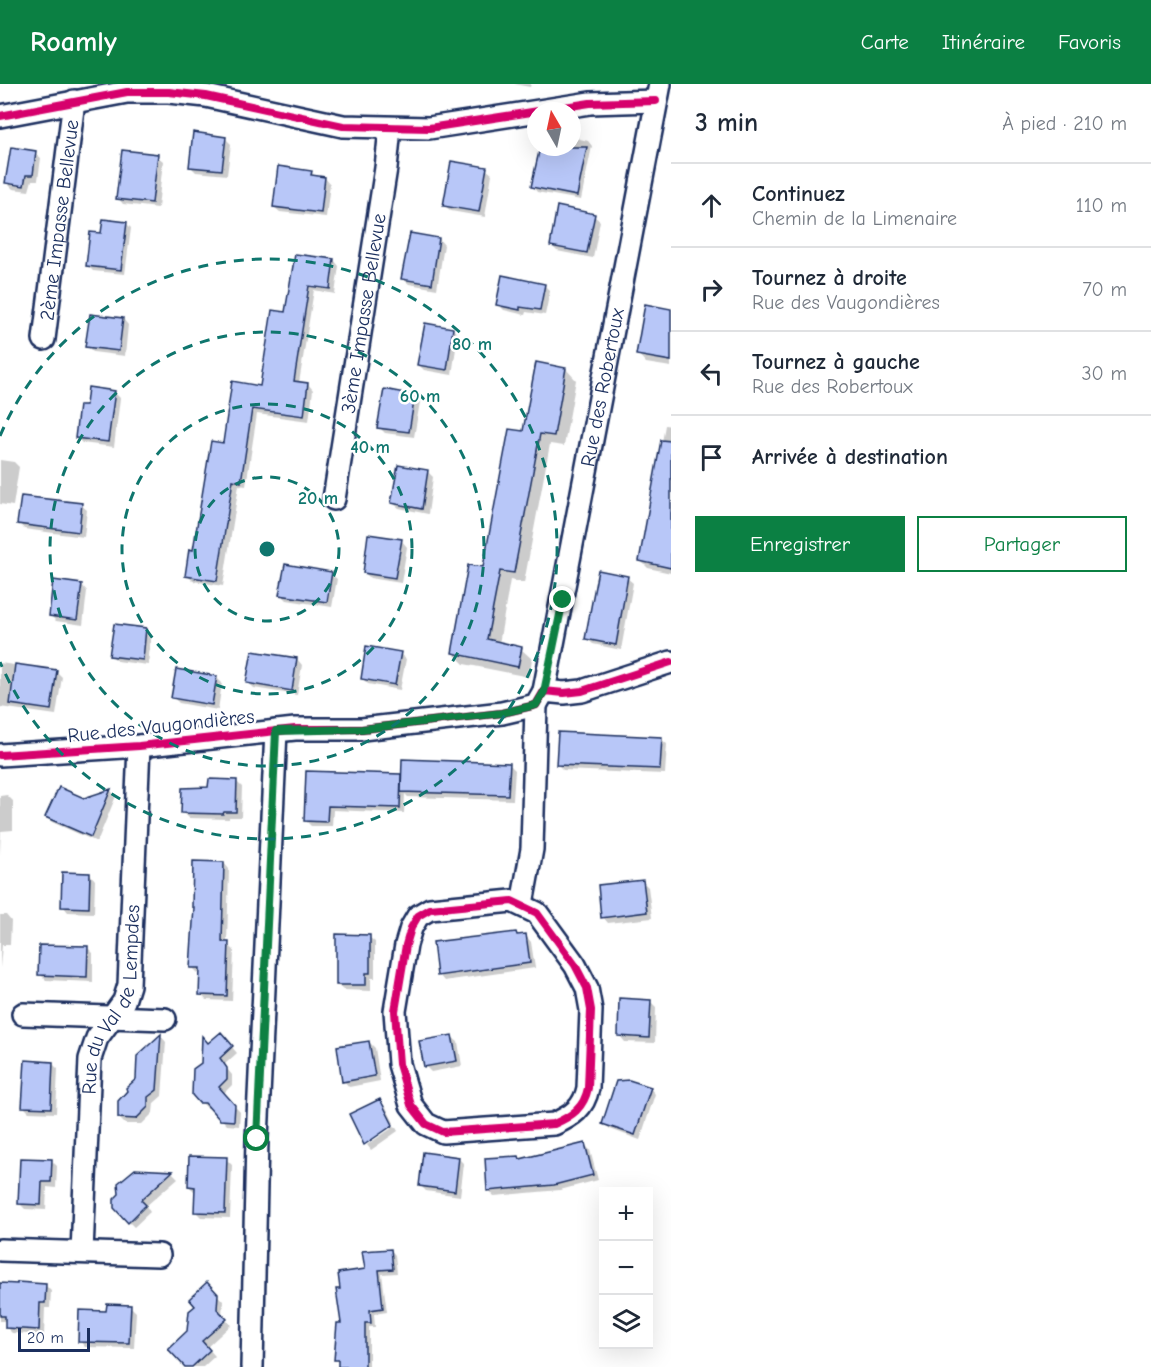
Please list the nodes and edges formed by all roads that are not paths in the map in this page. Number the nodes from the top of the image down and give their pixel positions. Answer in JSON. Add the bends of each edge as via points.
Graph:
{"nodes":[{"id":1,"x":658,"y":92,"type":"edge"},
{"id":2,"x":74,"y":101,"type":"junction"},
{"id":3,"x":0,"y":116,"type":"edge"},
{"id":4,"x":390,"y":128,"type":"junction"},
{"id":5,"x":44,"y":339,"type":"dead end"},
{"id":6,"x":334,"y":499,"type":"dead end"},
{"id":7,"x":671,"y":662,"type":"edge"},
{"id":8,"x":540,"y":698,"type":"junction"},
{"id":9,"x":276,"y":731,"type":"junction"},
{"id":10,"x":139,"y":746,"type":"junction"},
{"id":11,"x":0,"y":755,"type":"edge"},
{"id":12,"x":522,"y":904,"type":"junction"},
{"id":13,"x":23,"y":1014,"type":"dead end"},
{"id":14,"x":114,"y":1017,"type":"junction"},
{"id":15,"x":165,"y":1018,"type":"dead end"},
{"id":16,"x":0,"y":1250,"type":"edge"},
{"id":17,"x":82,"y":1252,"type":"junction"},
{"id":18,"x":159,"y":1255,"type":"dead end"},
{"id":19,"x":252,"y":1367,"type":"edge"}],
"edges":[{"from":1,"to":4,"type":"street","via":[[429,128]]},
{"from":1,"to":8,"type":"street","name":"Rue des Robertoux"},
{"from":2,"to":3,"type":"street"},
{"from":2,"to":4,"type":"street","via":[[127,92],[170,92],[206,96],[343,126]]},
{"from":2,"to":5,"type":"street","name":"2ème Impasse Bellevue"},
{"from":4,"to":6,"type":"street","name":"3ème Impasse Bellevue"},
{"from":7,"to":8,"type":"street","name":"Rue des Vaugondières","via":[[582,691]]},
{"from":8,"to":9,"type":"street","name":"Rue des Vaugondières","via":[[502,713],[362,729]]},
{"from":8,"to":12,"type":"street","name":"Rue des Robertoux","via":[[532,849]]},
{"from":9,"to":10,"type":"street","name":"Rue des Vaugondières"},
{"from":9,"to":19,"type":"street","via":[[257,1139]]},
{"from":10,"to":11,"type":"street","name":"Rue des Vaugondières"},
{"from":10,"to":14,"type":"street","name":"Rue du Val de Lempdes","via":[[129,985]]},
{"from":12,"to":12,"type":"street","via":[[512,901],[430,909],[418,916],[411,928],[395,1011],[399,1064],[411,1105],[426,1124],[443,1132],[554,1124],[586,1100],[591,1010],[587,988],[575,964],[537,913]]},
{"from":13,"to":14,"type":"street"},
{"from":14,"to":15,"type":"street"},
{"from":14,"to":17,"type":"street","name":"Rue du Val de Lempdes","via":[[97,1038],[90,1059]]},
{"from":16,"to":17,"type":"street"},
{"from":17,"to":18,"type":"street"}]}
